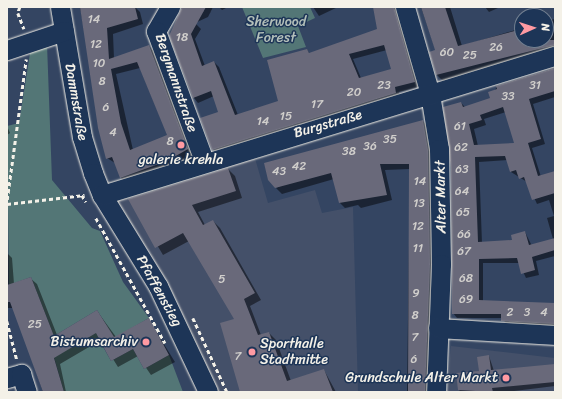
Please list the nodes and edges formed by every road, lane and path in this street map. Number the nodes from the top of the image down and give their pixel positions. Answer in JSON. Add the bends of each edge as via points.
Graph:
{"nodes":[{"id":1,"x":20,"y":7,"type":"edge"},
{"id":2,"x":60,"y":7,"type":"edge"},
{"id":3,"x":170,"y":7,"type":"edge"},
{"id":4,"x":405,"y":7,"type":"edge"},
{"id":5,"x":64,"y":31,"type":"junction"},
{"id":6,"x":28,"y":40,"type":"junction"},
{"id":7,"x":7,"y":50,"type":"edge"},
{"id":8,"x":555,"y":56,"type":"edge"},
{"id":9,"x":430,"y":94,"type":"junction"},
{"id":10,"x":204,"y":161,"type":"junction"},
{"id":11,"x":82,"y":196,"type":"junction"},
{"id":12,"x":7,"y":200,"type":"edge"},
{"id":13,"x":96,"y":202,"type":"junction"},
{"id":14,"x":7,"y":204,"type":"edge"},
{"id":15,"x":94,"y":215,"type":"dead end"},
{"id":16,"x":7,"y":321,"type":"edge"},
{"id":17,"x":438,"y":328,"type":"junction"},
{"id":18,"x":555,"y":335,"type":"edge"},
{"id":19,"x":168,"y":348,"type":"dead end"},
{"id":20,"x":14,"y":376,"type":"edge"},
{"id":21,"x":27,"y":392,"type":"edge"},
{"id":22,"x":208,"y":392,"type":"edge"},
{"id":23,"x":436,"y":392,"type":"edge"}],
"edges":[{"from":1,"to":6,"type":"path","via":[[18,13]]},
{"from":2,"to":5,"type":"street","name":"Dammstraße"},
{"from":3,"to":10,"type":"street","name":"Bergmannstraße","via":[[156,31]]},
{"from":4,"to":9,"type":"street","name":"Alter Markt"},
{"from":5,"to":6,"type":"street"},
{"from":5,"to":13,"type":"street","name":"Dammstraße"},
{"from":6,"to":7,"type":"street"},
{"from":6,"to":12,"type":"path"},
{"from":8,"to":9,"type":"street","name":"Burgstraße"},
{"from":9,"to":10,"type":"street","name":"Burgstraße"},
{"from":9,"to":17,"type":"street","name":"Alter Markt","via":[[439,149],[442,196]]},
{"from":10,"to":13,"type":"street","name":"Burgstraße"},
{"from":11,"to":13,"type":"path"},
{"from":11,"to":13,"type":"path"},
{"from":11,"to":14,"type":"path"},
{"from":13,"to":22,"type":"street","name":"Pfaffenstieg","via":[[158,286]]},
{"from":15,"to":19,"type":"path"},
{"from":16,"to":20,"type":"path"},
{"from":17,"to":18,"type":"street"},
{"from":17,"to":23,"type":"street","name":"Alter Markt"},
{"from":20,"to":21,"type":"street"}]}
